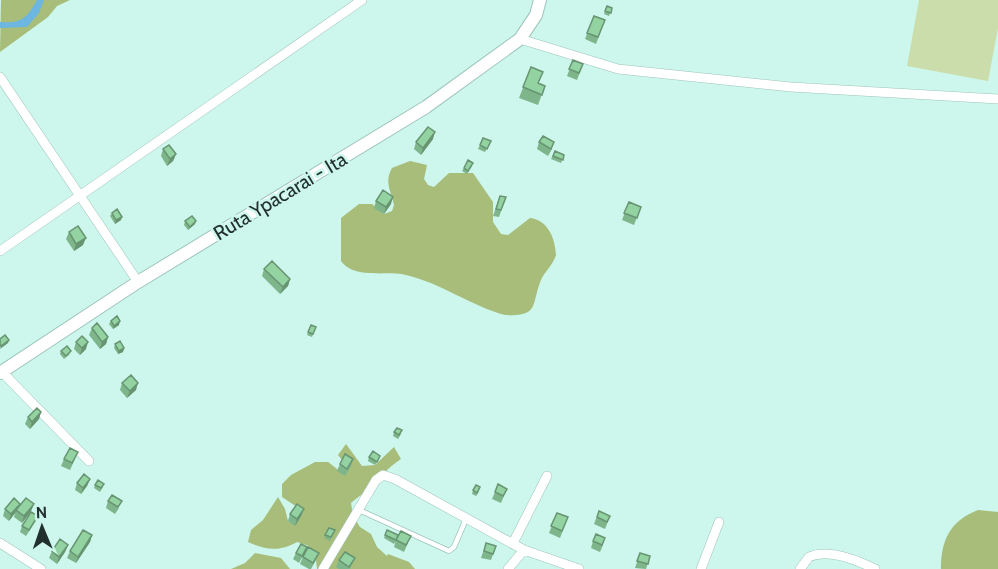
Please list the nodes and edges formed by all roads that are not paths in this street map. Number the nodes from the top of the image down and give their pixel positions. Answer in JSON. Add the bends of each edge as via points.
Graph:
{"nodes":[{"id":1,"x":362,"y":0,"type":"edge"},
{"id":2,"x":540,"y":0,"type":"edge"},
{"id":3,"x":520,"y":39,"type":"junction"},
{"id":4,"x":0,"y":77,"type":"edge"},
{"id":5,"x":998,"y":99,"type":"edge"},
{"id":6,"x":79,"y":197,"type":"junction"},
{"id":7,"x":0,"y":251,"type":"edge"},
{"id":8,"x":138,"y":282,"type":"junction"},
{"id":9,"x":1,"y":373,"type":"edge"},
{"id":10,"x":89,"y":461,"type":"dead end"},
{"id":11,"x":547,"y":476,"type":"dead end"},
{"id":12,"x":358,"y":510,"type":"junction"},
{"id":13,"x":465,"y":519,"type":"junction"},
{"id":14,"x":719,"y":522,"type":"dead end"},
{"id":15,"x":0,"y":543,"type":"edge"},
{"id":16,"x":513,"y":543,"type":"junction"},
{"id":17,"x":524,"y":550,"type":"junction"},
{"id":18,"x":41,"y":569,"type":"edge"},
{"id":19,"x":323,"y":569,"type":"edge"},
{"id":20,"x":508,"y":569,"type":"edge"},
{"id":21,"x":579,"y":569,"type":"edge"},
{"id":22,"x":701,"y":569,"type":"edge"},
{"id":23,"x":800,"y":569,"type":"edge"},
{"id":24,"x":875,"y":569,"type":"edge"}],
"edges":[{"from":1,"to":6,"type":"street"},
{"from":2,"to":3,"type":"street","name":"Ruta Ypacarai - Ita","via":[[536,15]]},
{"from":3,"to":5,"type":"street","via":[[630,70],[791,87]]},
{"from":3,"to":8,"type":"street","name":"Ruta Ypacarai - Ita","via":[[426,107]]},
{"from":4,"to":6,"type":"street"},
{"from":6,"to":7,"type":"street"},
{"from":6,"to":8,"type":"street"},
{"from":8,"to":9,"type":"street","name":"Ruta Ypacarai - Ita"},
{"from":9,"to":10,"type":"street"},
{"from":11,"to":16,"type":"street"},
{"from":12,"to":13,"type":"lane","via":[[449,551]]},
{"from":12,"to":13,"type":"street","via":[[383,475]]},
{"from":12,"to":19,"type":"street"},
{"from":13,"to":16,"type":"street"},
{"from":14,"to":22,"type":"street"},
{"from":15,"to":18,"type":"street"},
{"from":16,"to":17,"type":"street"},
{"from":17,"to":20,"type":"street"},
{"from":17,"to":21,"type":"street"},
{"from":23,"to":24,"type":"street","via":[[809,557],[824,554]]}]}
